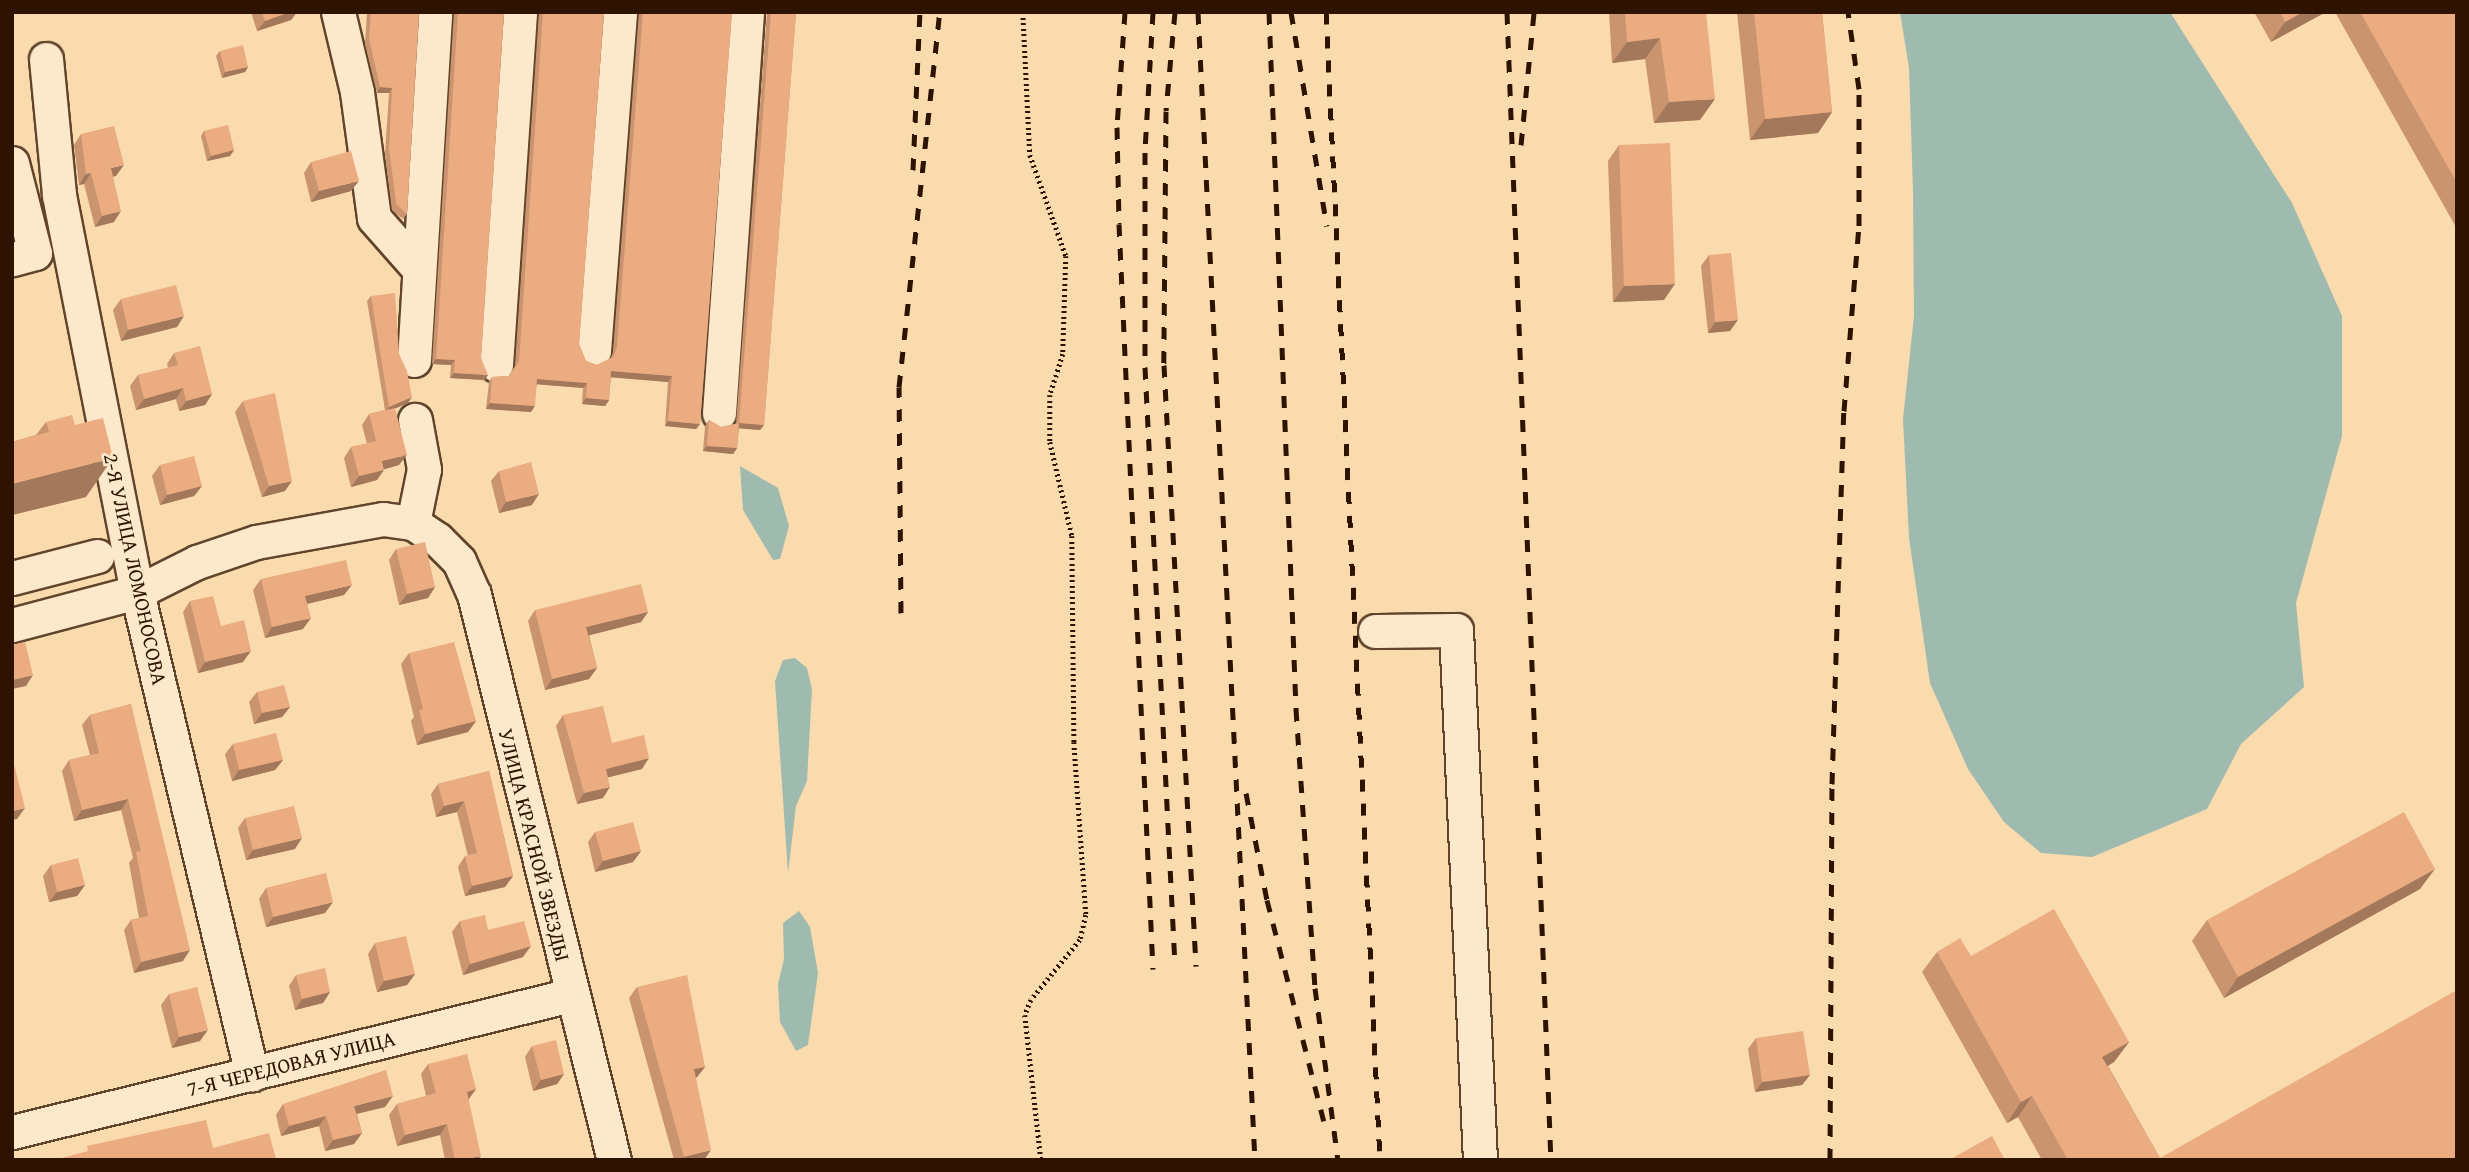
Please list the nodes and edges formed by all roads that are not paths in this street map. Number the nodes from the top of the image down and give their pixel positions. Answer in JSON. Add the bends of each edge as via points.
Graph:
{"nodes":[{"id":1,"x":338,"y":12,"type":"edge"},
{"id":2,"x":435,"y":12,"type":"edge"},
{"id":3,"x":520,"y":12,"type":"edge"},
{"id":4,"x":620,"y":12,"type":"edge"},
{"id":5,"x":747,"y":12,"type":"edge"},
{"id":6,"x":46,"y":59,"type":"dead end"},
{"id":7,"x":12,"y":163,"type":"edge"},
{"id":8,"x":12,"y":259,"type":"edge"},
{"id":9,"x":419,"y":269,"type":"junction"},
{"id":10,"x":594,"y":351,"type":"dead end"},
{"id":11,"x":414,"y":360,"type":"dead end"},
{"id":12,"x":496,"y":365,"type":"dead end"},
{"id":13,"x":719,"y":413,"type":"dead end"},
{"id":14,"x":415,"y":420,"type":"dead end"},
{"id":15,"x":425,"y":531,"type":"junction"},
{"id":16,"x":97,"y":556,"type":"dead end"},
{"id":17,"x":12,"y":578,"type":"edge"},
{"id":18,"x":137,"y":592,"type":"junction"},
{"id":19,"x":12,"y":625,"type":"edge"},
{"id":20,"x":1375,"y":631,"type":"dead end"},
{"id":21,"x":570,"y":995,"type":"junction"},
{"id":22,"x":252,"y":1074,"type":"junction"},
{"id":23,"x":12,"y":1132,"type":"edge"},
{"id":24,"x":614,"y":1160,"type":"edge"},
{"id":25,"x":1480,"y":1160,"type":"edge"}],
"edges":[{"from":1,"to":9,"type":"street","via":[[357,92],[374,218]]},
{"from":2,"to":9,"type":"street"},
{"from":3,"to":12,"type":"street"},
{"from":4,"to":10,"type":"street"},
{"from":5,"to":13,"type":"street"},
{"from":6,"to":18,"type":"street","name":"2-Я УЛИЦА ЛОМОНОСОВА","via":[[59,195]]},
{"from":7,"to":8,"type":"street","via":[[35,253]]},
{"from":9,"to":11,"type":"street"},
{"from":14,"to":15,"type":"street","via":[[424,469]]},
{"from":15,"to":18,"type":"street","via":[[383,519],[256,542],[197,562]]},
{"from":15,"to":21,"type":"street","name":"УЛИЦА КРАСНОЙ ЗВЕЗДЫ","via":[[459,561],[474,594]]},
{"from":16,"to":17,"type":"street"},
{"from":18,"to":19,"type":"street"},
{"from":18,"to":22,"type":"street","name":"2-Я УЛИЦА ЛОМОНОСОВА"},
{"from":20,"to":25,"type":"street","via":[[1456,630]]},
{"from":21,"to":22,"type":"street","name":"7-Я ЧЕРЕДОВАЯ УЛИЦА"},
{"from":21,"to":24,"type":"street","name":"УЛИЦА КРАСНОЙ ЗВЕЗДЫ"},
{"from":22,"to":23,"type":"street","name":"7-Я ЧЕРЕДОВАЯ УЛИЦА"}]}
